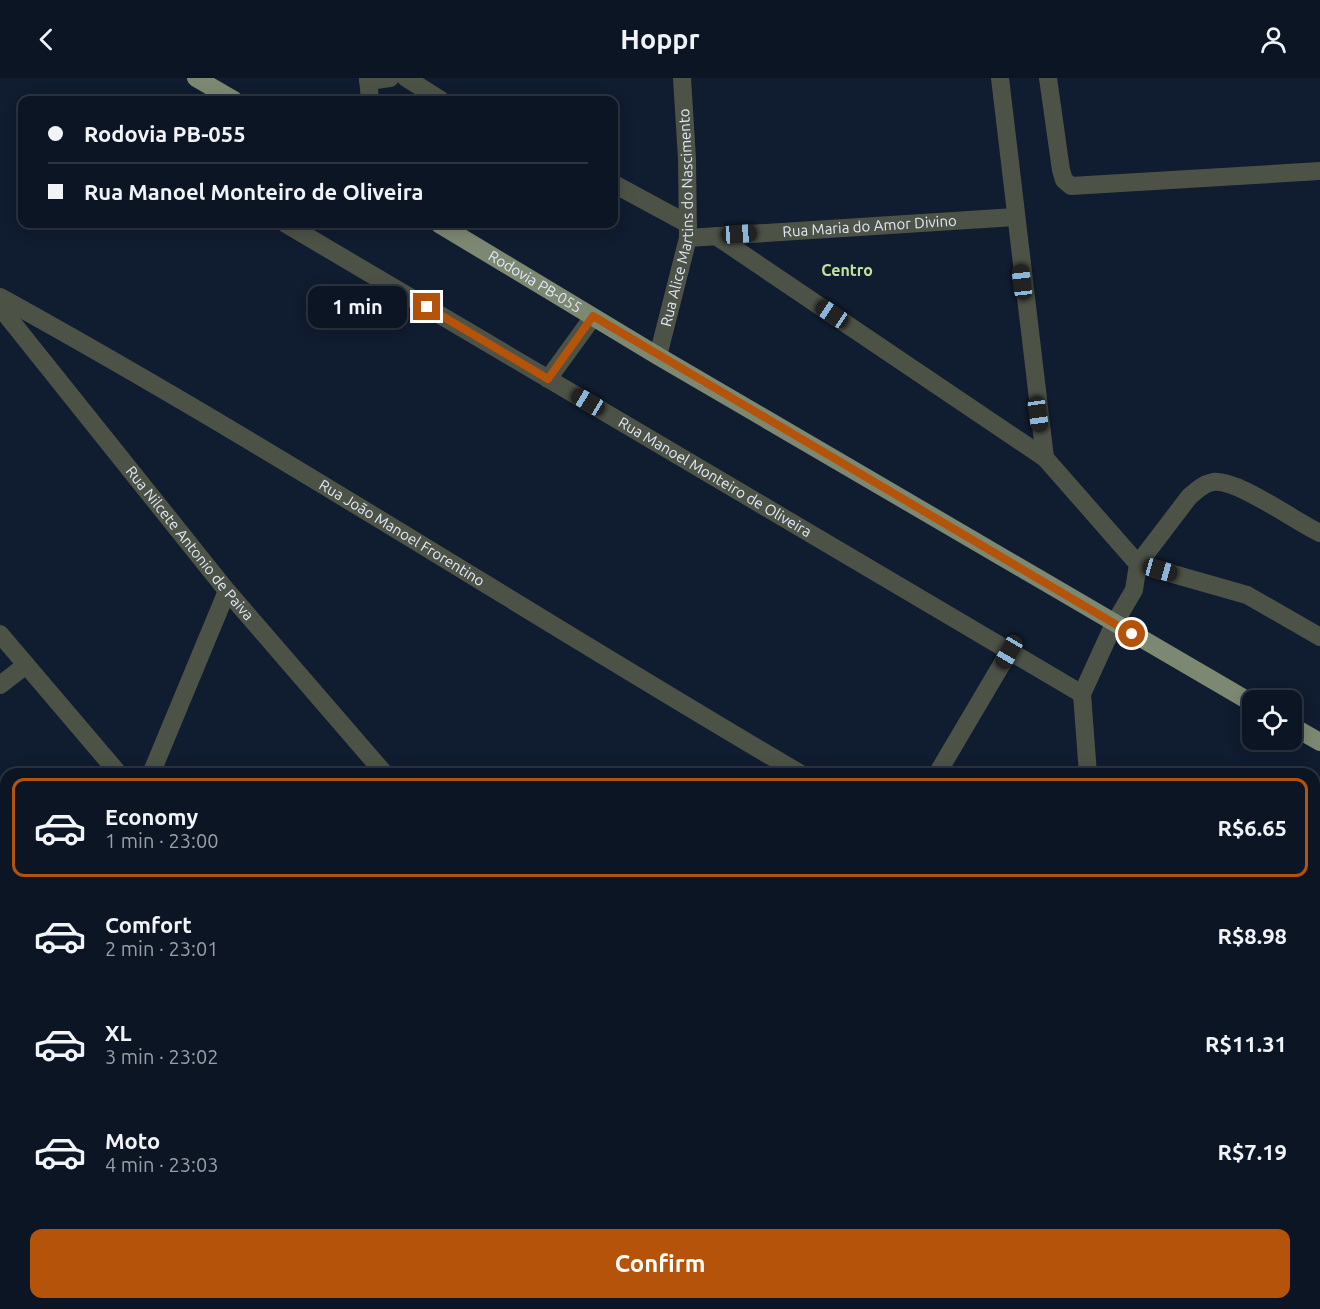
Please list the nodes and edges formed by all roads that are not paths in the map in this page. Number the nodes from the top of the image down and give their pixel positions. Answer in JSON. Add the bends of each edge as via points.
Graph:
{"nodes":[{"id":1,"x":196,"y":78,"type":"edge"},
{"id":2,"x":390,"y":78,"type":"edge"},
{"id":3,"x":406,"y":78,"type":"edge"},
{"id":4,"x":682,"y":78,"type":"edge"},
{"id":5,"x":1000,"y":78,"type":"edge"},
{"id":6,"x":1048,"y":78,"type":"edge"},
{"id":7,"x":368,"y":79,"type":"edge"},
{"id":8,"x":227,"y":96,"type":"edge"},
{"id":9,"x":370,"y":96,"type":"edge"},
{"id":10,"x":435,"y":96,"type":"edge"},
{"id":11,"x":1320,"y":171,"type":"edge"},
{"id":12,"x":618,"y":187,"type":"edge"},
{"id":13,"x":1014,"y":217,"type":"junction"},
{"id":14,"x":293,"y":228,"type":"edge"},
{"id":15,"x":446,"y":228,"type":"edge"},
{"id":16,"x":688,"y":231,"type":"junction"},
{"id":17,"x":716,"y":236,"type":"junction"},
{"id":18,"x":0,"y":297,"type":"edge"},
{"id":19,"x":0,"y":307,"type":"edge"},
{"id":20,"x":593,"y":316,"type":"junction"},
{"id":21,"x":658,"y":356,"type":"junction"},
{"id":22,"x":548,"y":379,"type":"junction"},
{"id":23,"x":1045,"y":458,"type":"junction"},
{"id":24,"x":1320,"y":533,"type":"edge"},
{"id":25,"x":1138,"y":564,"type":"junction"},
{"id":26,"x":227,"y":591,"type":"junction"},
{"id":27,"x":1114,"y":624,"type":"junction"},
{"id":28,"x":0,"y":634,"type":"edge"},
{"id":29,"x":1320,"y":637,"type":"edge"},
{"id":30,"x":1009,"y":652,"type":"junction"},
{"id":31,"x":26,"y":666,"type":"junction"},
{"id":32,"x":0,"y":685,"type":"edge"},
{"id":33,"x":1082,"y":694,"type":"junction"},
{"id":34,"x":1242,"y":697,"type":"edge"},
{"id":35,"x":1302,"y":732,"type":"edge"},
{"id":36,"x":1320,"y":742,"type":"edge"},
{"id":37,"x":114,"y":768,"type":"edge"},
{"id":38,"x":153,"y":768,"type":"edge"},
{"id":39,"x":381,"y":768,"type":"edge"},
{"id":40,"x":791,"y":768,"type":"edge"},
{"id":41,"x":941,"y":768,"type":"edge"},
{"id":42,"x":1088,"y":768,"type":"edge"}],
"edges":[{"from":1,"to":8,"type":"main road"},
{"from":2,"to":7,"type":"street"},
{"from":3,"to":10,"type":"street"},
{"from":4,"to":16,"type":"street","name":"Rua Alice Martins do Nascimento"},
{"from":5,"to":13,"type":"street"},
{"from":6,"to":11,"type":"street","via":[[1060,170],[1071,186]]},
{"from":7,"to":9,"type":"street"},
{"from":12,"to":16,"type":"street"},
{"from":13,"to":17,"type":"street","name":"Rua Maria do Amor Divino"},
{"from":13,"to":23,"type":"street"},
{"from":14,"to":22,"type":"street","name":"Rua Manoel Monteiro de Oliveira"},
{"from":15,"to":20,"type":"main road","name":"Rodovia PB-055"},
{"from":16,"to":17,"type":"street","name":"Rua Maria do Amor Divino"},
{"from":16,"to":21,"type":"street","name":"Rua Alice Martins do Nascimento"},
{"from":17,"to":23,"type":"street"},
{"from":18,"to":40,"type":"street","name":"Rua João Manoel Frorentino","via":[[287,460],[612,663]]},
{"from":19,"to":26,"type":"street","name":"Rua Nilcete Antonio de Paiva"},
{"from":20,"to":21,"type":"main road","name":"Rodovia PB-055"},
{"from":20,"to":22,"type":"street"},
{"from":21,"to":27,"type":"main road","name":"Rodovia PB-055"},
{"from":22,"to":30,"type":"street","name":"Rua Manoel Monteiro de Oliveira"},
{"from":23,"to":25,"type":"street"},
{"from":24,"to":25,"type":"street","via":[[1243,490],[1213,482],[1189,497]]},
{"from":25,"to":27,"type":"street","via":[[1134,590]]},
{"from":25,"to":29,"type":"street","via":[[1247,595]]},
{"from":26,"to":38,"type":"street"},
{"from":26,"to":39,"type":"street","name":"Rua Nilcete Antonio de Paiva"},
{"from":27,"to":33,"type":"street"},
{"from":27,"to":34,"type":"main road","name":"Rodovia PB-055"},
{"from":28,"to":31,"type":"street"},
{"from":30,"to":33,"type":"street","name":"Rua Manoel Monteiro de Oliveira"},
{"from":30,"to":41,"type":"street"},
{"from":31,"to":32,"type":"street"},
{"from":31,"to":37,"type":"street"},
{"from":33,"to":42,"type":"street"},
{"from":35,"to":36,"type":"main road"}]}
